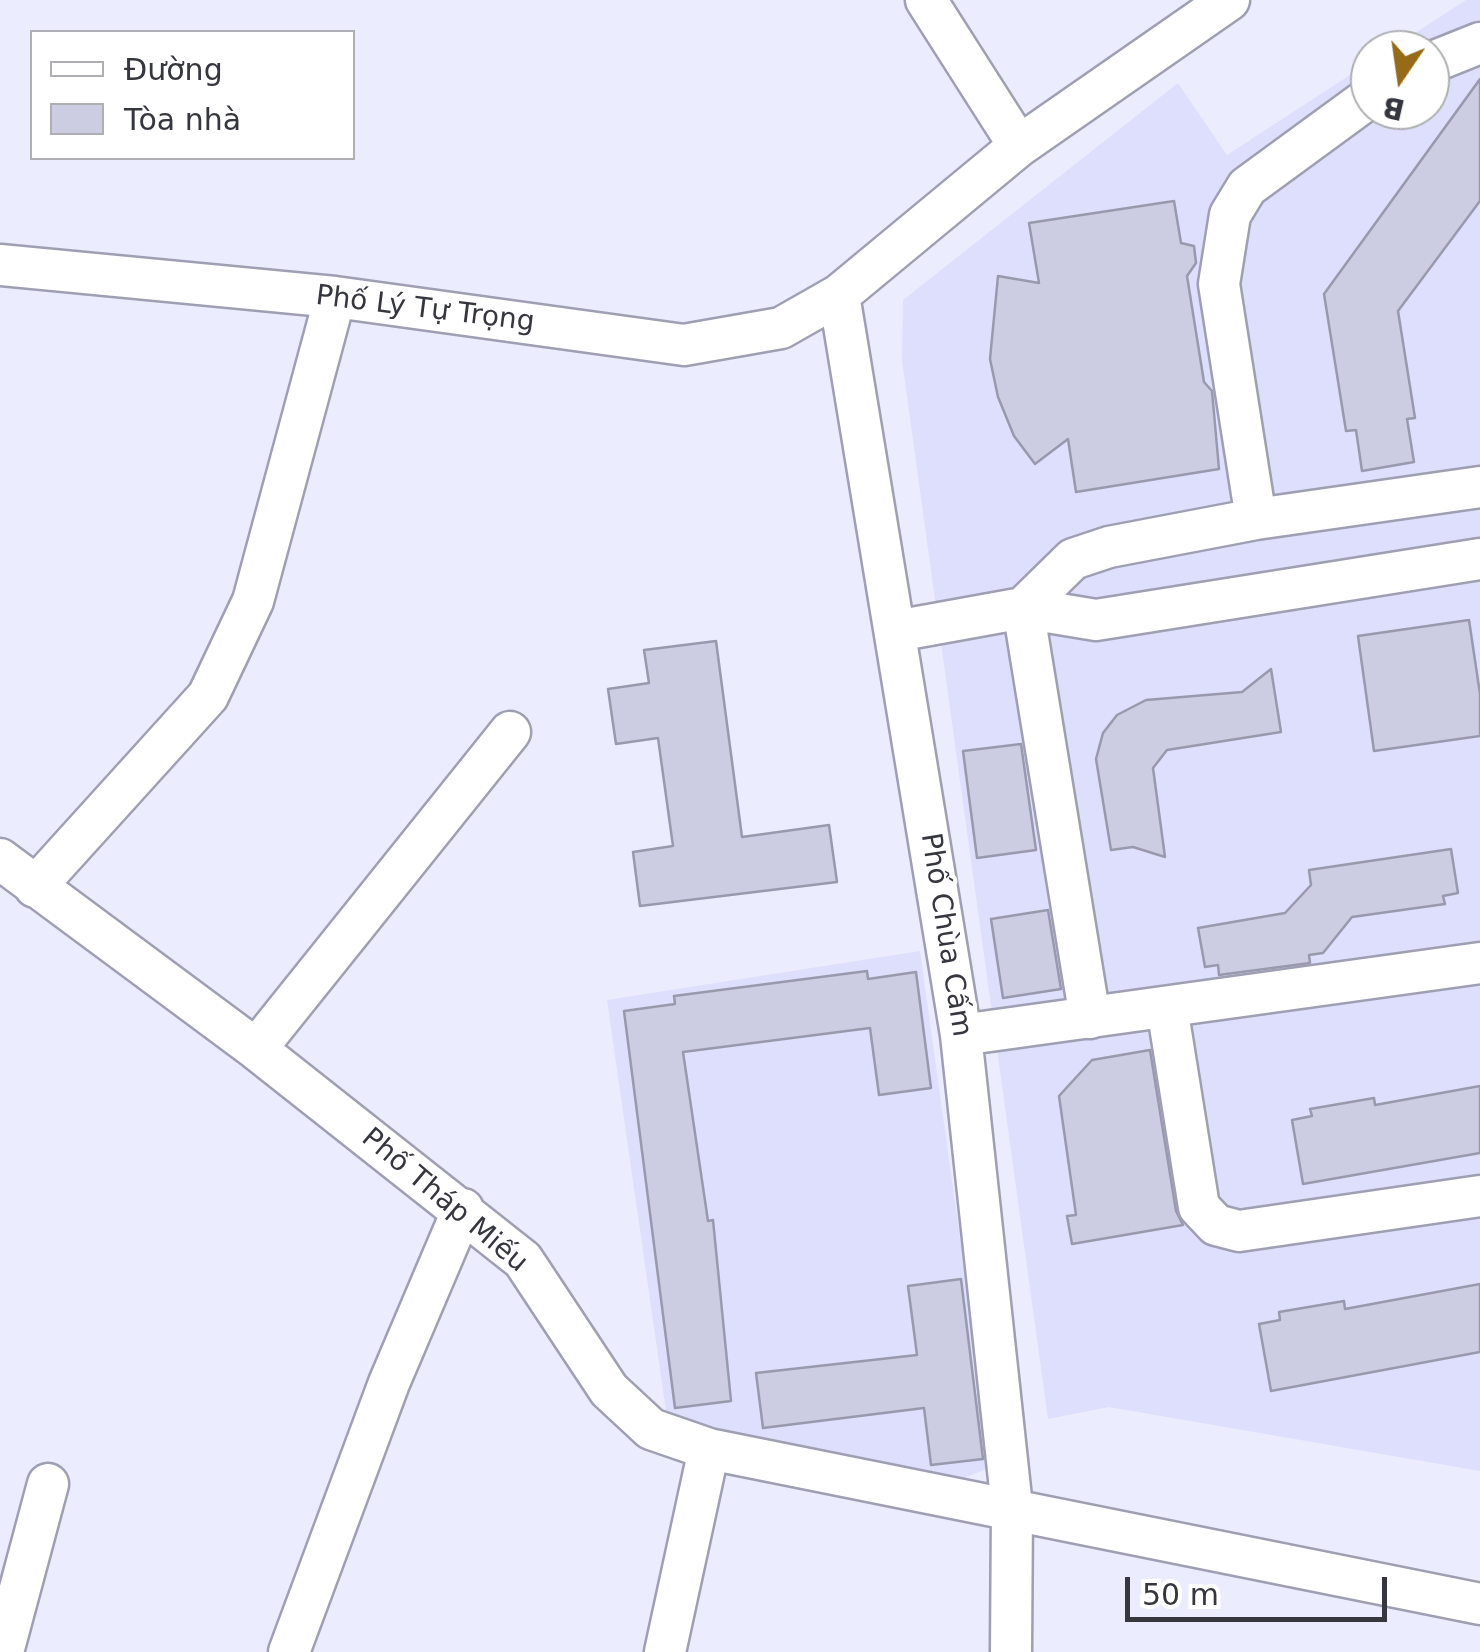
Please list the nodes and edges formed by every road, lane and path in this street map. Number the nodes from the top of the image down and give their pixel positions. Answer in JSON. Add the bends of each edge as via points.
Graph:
{"nodes":[{"id":1,"x":926,"y":0,"type":"edge"},
{"id":2,"x":1229,"y":0,"type":"edge"},
{"id":3,"x":1480,"y":43,"type":"edge"},
{"id":4,"x":1450,"y":55,"type":"edge"},
{"id":5,"x":1350,"y":112,"type":"edge"},
{"id":6,"x":1019,"y":146,"type":"junction"},
{"id":7,"x":0,"y":265,"type":"edge"},
{"id":8,"x":839,"y":295,"type":"junction"},
{"id":9,"x":335,"y":298,"type":"junction"},
{"id":10,"x":1480,"y":487,"type":"edge"},
{"id":11,"x":1256,"y":519,"type":"junction"},
{"id":12,"x":1480,"y":559,"type":"edge"},
{"id":13,"x":1023,"y":608,"type":"junction"},
{"id":14,"x":896,"y":631,"type":"junction"},
{"id":15,"x":510,"y":732,"type":"dead end"},
{"id":16,"x":0,"y":859,"type":"edge"},
{"id":17,"x":35,"y":887,"type":"junction"},
{"id":18,"x":1480,"y":963,"type":"edge"},
{"id":19,"x":1167,"y":1007,"type":"junction"},
{"id":20,"x":1090,"y":1018,"type":"junction"},
{"id":21,"x":961,"y":1036,"type":"junction"},
{"id":22,"x":256,"y":1049,"type":"junction"},
{"id":23,"x":1480,"y":1196,"type":"edge"},
{"id":24,"x":463,"y":1209,"type":"junction"},
{"id":25,"x":709,"y":1448,"type":"junction"},
{"id":26,"x":48,"y":1484,"type":"dead end"},
{"id":27,"x":1012,"y":1507,"type":"junction"},
{"id":28,"x":1480,"y":1604,"type":"edge"},
{"id":29,"x":3,"y":1652,"type":"edge"},
{"id":30,"x":290,"y":1652,"type":"edge"},
{"id":31,"x":664,"y":1652,"type":"edge"},
{"id":32,"x":1011,"y":1652,"type":"edge"}],
"edges":[{"from":1,"to":6,"type":"street"},
{"from":2,"to":6,"type":"street"},
{"from":3,"to":4,"type":"street"},
{"from":5,"to":11,"type":"street","via":[[1247,187],[1230,215],[1219,284]]},
{"from":6,"to":8,"type":"street"},
{"from":7,"to":9,"type":"street","name":"Phố Lý Tự Trọng"},
{"from":8,"to":9,"type":"street","name":"Phố Lý Tự Trọng","via":[[780,328],[684,345]]},
{"from":8,"to":14,"type":"street","name":"Phố Chùa Cấm"},
{"from":9,"to":17,"type":"street","via":[[253,600],[208,696]]},
{"from":10,"to":11,"type":"street"},
{"from":11,"to":13,"type":"street","via":[[1073,559]]},
{"from":12,"to":13,"type":"street","via":[[1096,620]]},
{"from":13,"to":14,"type":"street"},
{"from":13,"to":20,"type":"street"},
{"from":14,"to":21,"type":"street","name":"Phố Chùa Cấm"},
{"from":15,"to":22,"type":"street"},
{"from":16,"to":17,"type":"street","name":"Phố Tháp Miếu"},
{"from":17,"to":22,"type":"street","name":"Phố Tháp Miếu"},
{"from":18,"to":19,"type":"street"},
{"from":19,"to":20,"type":"street"},
{"from":19,"to":23,"type":"street","via":[[1199,1208],[1216,1225],[1238,1232]]},
{"from":20,"to":21,"type":"street"},
{"from":21,"to":27,"type":"street","name":"Phố Chùa Cấm"},
{"from":22,"to":24,"type":"street","name":"Phố Tháp Miếu"},
{"from":24,"to":25,"type":"street","name":"Phố Tháp Miếu","via":[[523,1260],[609,1390],[651,1428]]},
{"from":24,"to":30,"type":"street","via":[[388,1383]]},
{"from":25,"to":27,"type":"street","name":"Phố Tháp Miếu"},
{"from":25,"to":31,"type":"street"},
{"from":26,"to":29,"type":"street"},
{"from":27,"to":28,"type":"street"},
{"from":27,"to":32,"type":"street","name":"Phố Chùa Cấm"}]}
